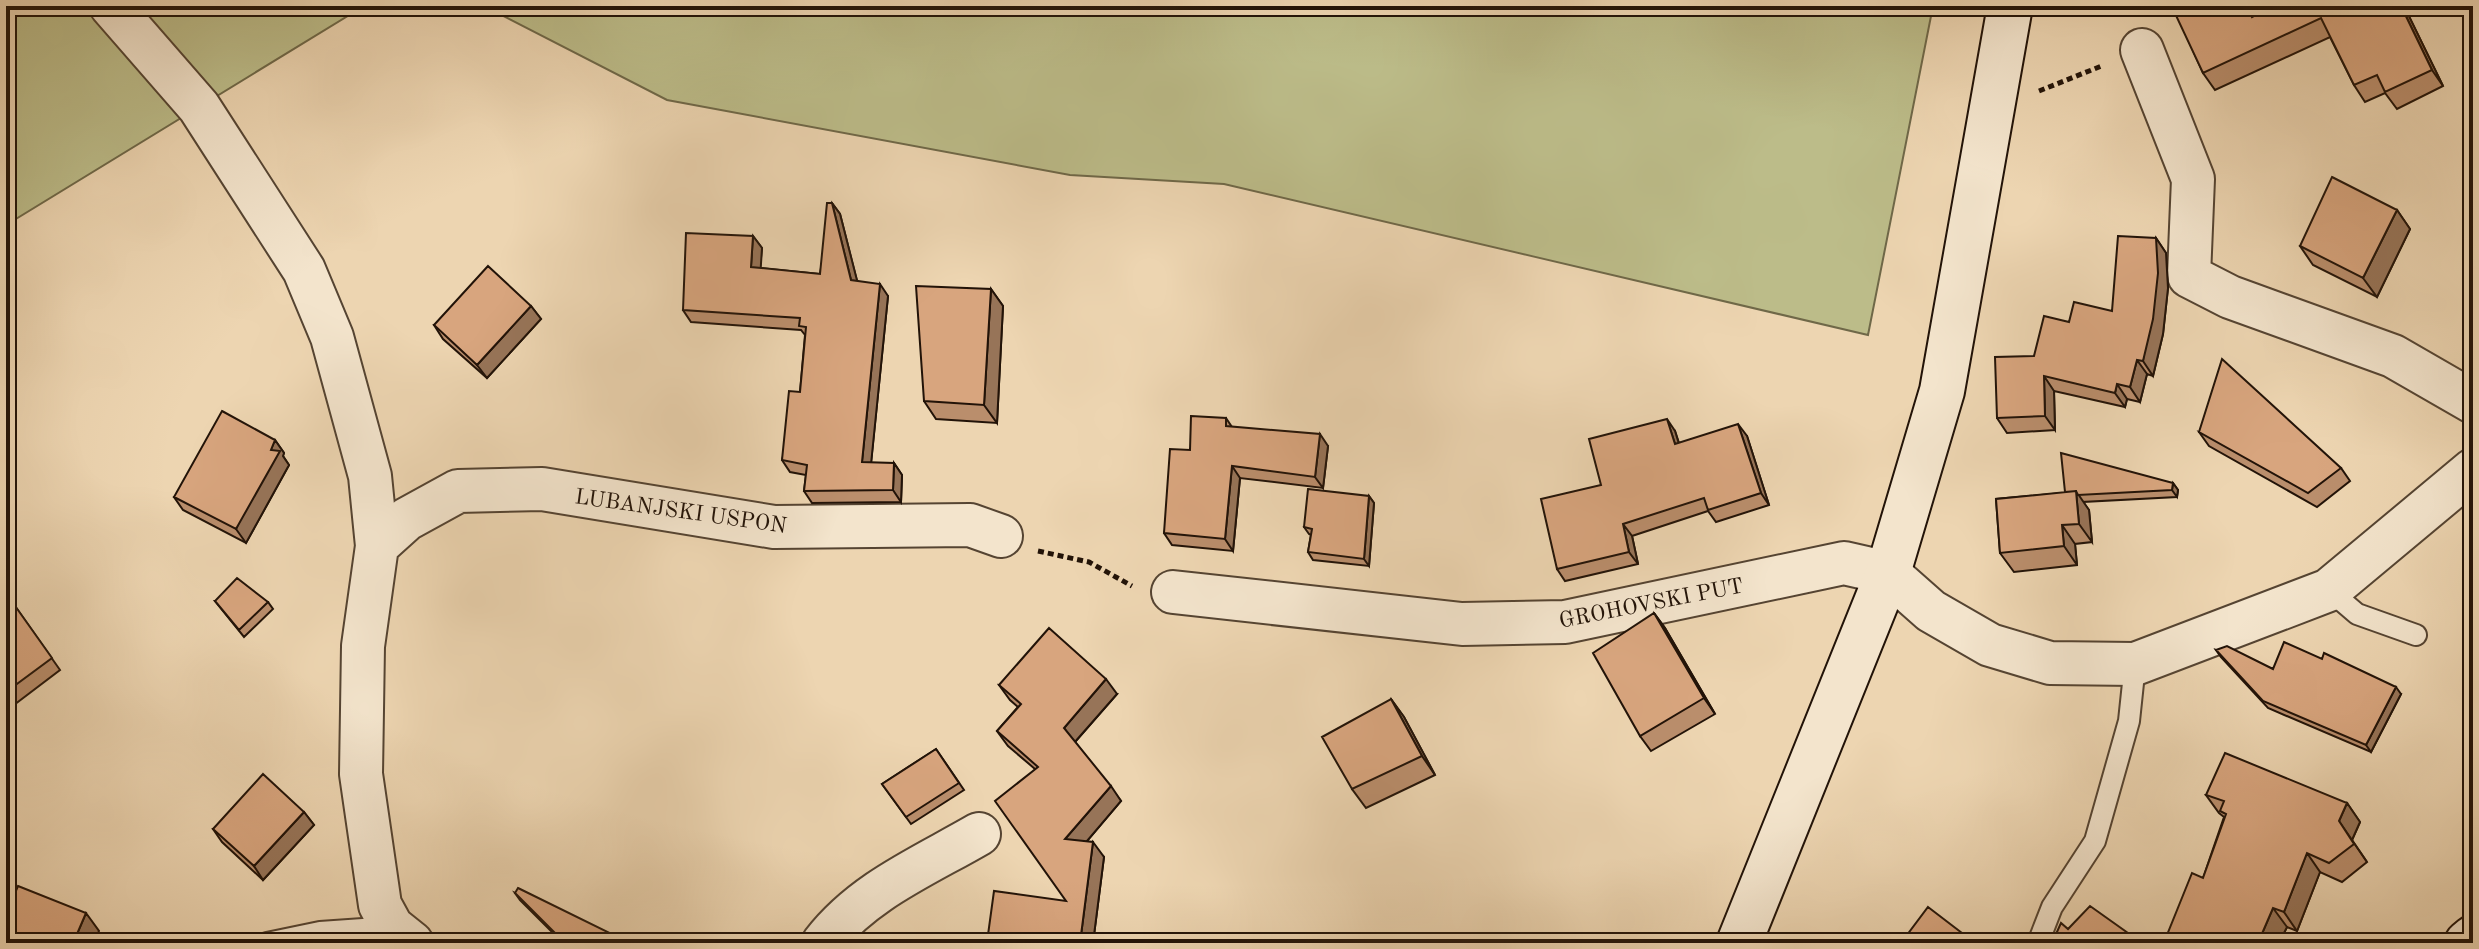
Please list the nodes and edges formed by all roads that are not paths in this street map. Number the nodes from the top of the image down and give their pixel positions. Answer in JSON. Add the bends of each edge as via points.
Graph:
{"nodes":[{"id":1,"x":111,"y":6,"type":"edge"},
{"id":2,"x":2010,"y":6,"type":"edge"},
{"id":3,"x":2142,"y":50,"type":"road end"},
{"id":4,"x":2473,"y":402,"type":"edge"},
{"id":5,"x":2473,"y":470,"type":"edge"},
{"id":6,"x":1001,"y":536,"type":"road end"},
{"id":7,"x":377,"y":546,"type":"junction"},
{"id":8,"x":1888,"y":573,"type":"junction"},
{"id":9,"x":2329,"y":590,"type":"junction"},
{"id":10,"x":1173,"y":592,"type":"road end"},
{"id":11,"x":2416,"y":635,"type":"dead end"},
{"id":12,"x":2135,"y":664,"type":"junction"},
{"id":13,"x":979,"y":834,"type":"dead end"},
{"id":14,"x":402,"y":935,"type":"edge"},
{"id":15,"x":2473,"y":938,"type":"edge"},
{"id":16,"x":267,"y":943,"type":"edge"},
{"id":17,"x":823,"y":943,"type":"edge"},
{"id":18,"x":1739,"y":943,"type":"edge"},
{"id":19,"x":2038,"y":943,"type":"edge"},
{"id":20,"x":2467,"y":943,"type":"edge"}],
"edges":[{"from":1,"to":7,"type":"street","via":[[199,107],[304,270],[332,337],[370,476]]},
{"from":2,"to":8,"type":"main road","via":[[1942,391]]},
{"from":3,"to":4,"type":"street","via":[[2193,179],[2189,276],[2230,297],[2393,356]]},
{"from":5,"to":9,"type":"street"},
{"from":6,"to":7,"type":"street","name":"LUBANJSKI USPON","via":[[970,525],[774,527],[528,489],[458,491],[407,519]]},
{"from":7,"to":14,"type":"street","via":[[363,646],[361,774],[380,905]]},
{"from":8,"to":10,"type":"street","name":"GROHOVSKI PUT","via":[[1844,563],[1550,622],[1462,624]]},
{"from":8,"to":12,"type":"street","via":[[1931,611],[1990,645],[2050,663]]},
{"from":8,"to":18,"type":"main road"},
{"from":9,"to":11,"type":"lane","via":[[2357,614]]},
{"from":9,"to":12,"type":"street"},
{"from":12,"to":19,"type":"lane","via":[[2129,721],[2095,841],[2052,907]]},
{"from":13,"to":17,"type":"street","via":[[870,895]]},
{"from":14,"to":16,"type":"lane","via":[[320,932]]},
{"from":15,"to":20,"type":"main road"}]}
